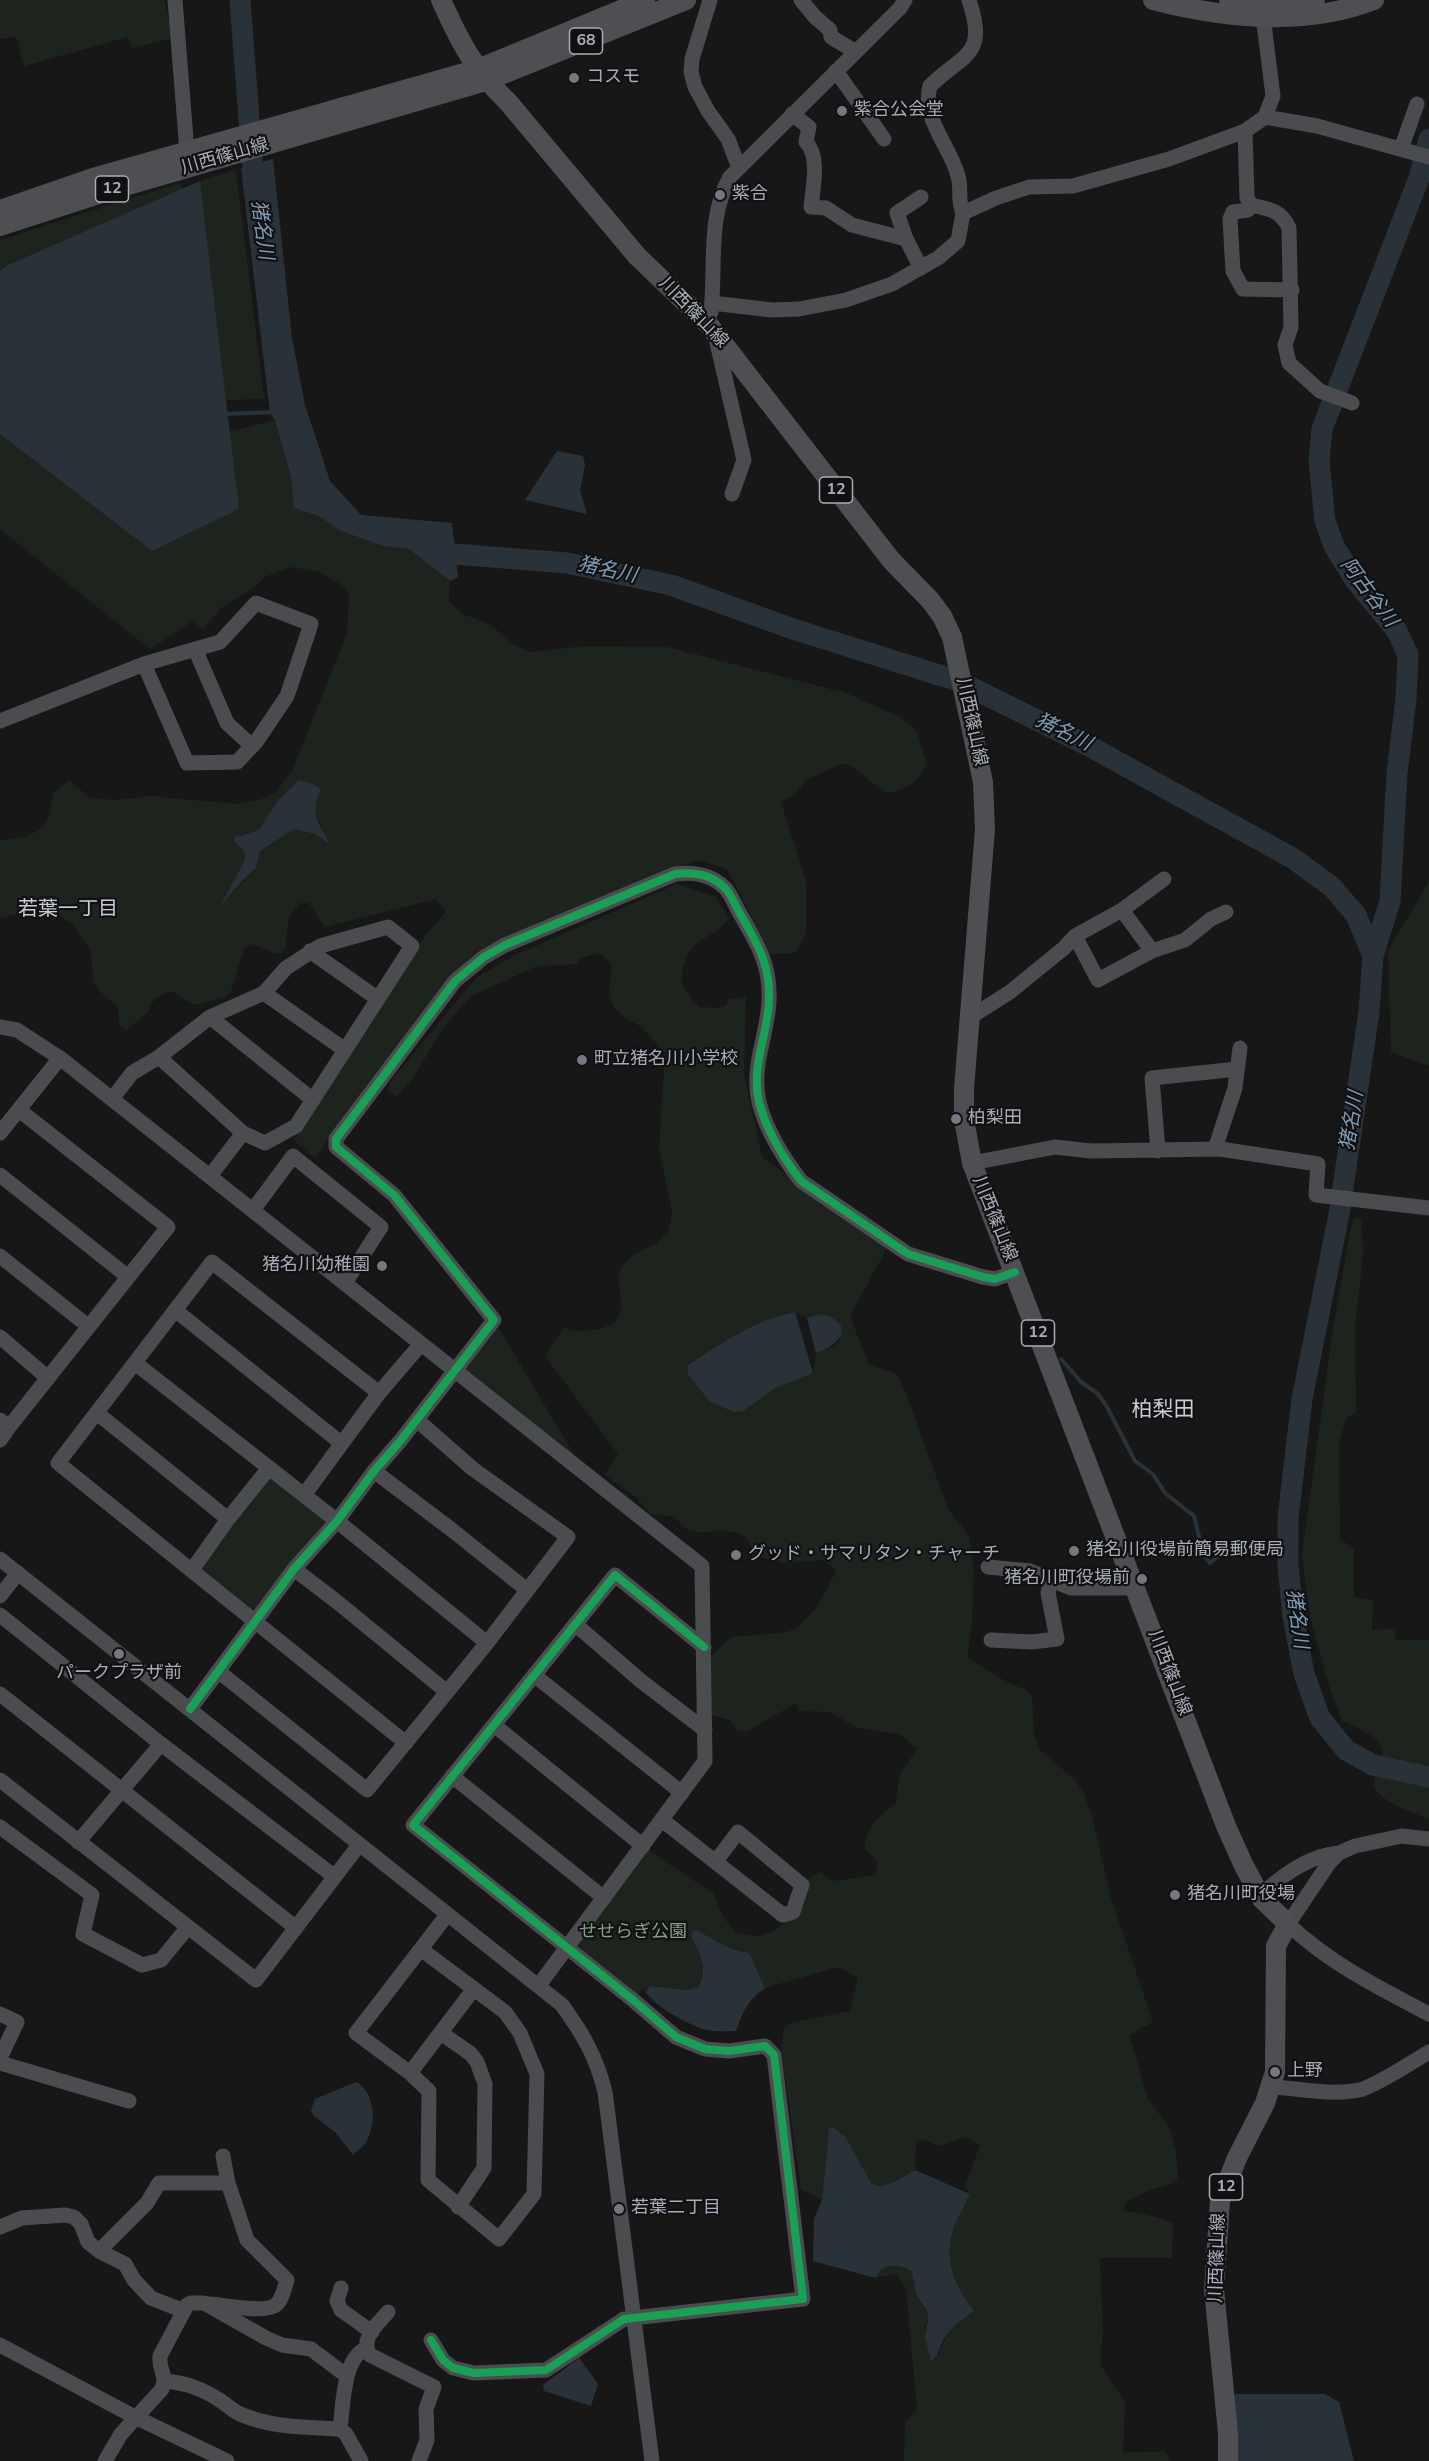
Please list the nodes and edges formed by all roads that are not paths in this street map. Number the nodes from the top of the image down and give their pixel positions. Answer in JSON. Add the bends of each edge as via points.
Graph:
{"nodes":[{"id":1,"x":175,"y":0,"type":"edge"},
{"id":2,"x":441,"y":0,"type":"edge"},
{"id":3,"x":645,"y":0,"type":"edge"},
{"id":4,"x":686,"y":0,"type":"edge"},
{"id":5,"x":710,"y":0,"type":"edge"},
{"id":6,"x":801,"y":0,"type":"edge"},
{"id":7,"x":905,"y":0,"type":"edge"},
{"id":8,"x":969,"y":0,"type":"edge"},
{"id":9,"x":1154,"y":0,"type":"edge"},
{"id":10,"x":1229,"y":0,"type":"edge"},
{"id":11,"x":1315,"y":0,"type":"edge"},
{"id":12,"x":1374,"y":0,"type":"edge"},
{"id":13,"x":1262,"y":6,"type":"edge"},
{"id":14,"x":856,"y":52,"type":"junction"},
{"id":15,"x":836,"y":71,"type":"junction"},
{"id":16,"x":482,"y":75,"type":"junction"},
{"id":17,"x":1418,"y":104,"type":"dead end"},
{"id":18,"x":792,"y":114,"type":"junction"},
{"id":19,"x":1265,"y":117,"type":"junction"},
{"id":20,"x":1245,"y":131,"type":"junction"},
{"id":21,"x":884,"y":139,"type":"dead end"},
{"id":22,"x":224,"y":150,"type":"junction"},
{"id":23,"x":1405,"y":151,"type":"junction"},
{"id":24,"x":187,"y":152,"type":"junction"},
{"id":25,"x":1429,"y":157,"type":"edge"},
{"id":26,"x":739,"y":168,"type":"junction"},
{"id":27,"x":921,"y":197,"type":"dead end"},
{"id":28,"x":1251,"y":205,"type":"junction"},
{"id":29,"x":0,"y":210,"type":"edge"},
{"id":30,"x":963,"y":213,"type":"junction"},
{"id":31,"x":0,"y":225,"type":"edge"},
{"id":32,"x":906,"y":239,"type":"junction"},
{"id":33,"x":921,"y":268,"type":"junction"},
{"id":34,"x":1292,"y":290,"type":"junction"},
{"id":35,"x":712,"y":303,"type":"junction"},
{"id":36,"x":712,"y":329,"type":"junction"},
{"id":37,"x":1352,"y":403,"type":"dead end"},
{"id":38,"x":732,"y":494,"type":"dead end"},
{"id":39,"x":195,"y":650,"type":"junction"},
{"id":40,"x":144,"y":664,"type":"junction"},
{"id":41,"x":0,"y":721,"type":"edge"},
{"id":42,"x":252,"y":746,"type":"junction"},
{"id":43,"x":1164,"y":879,"type":"dead end"},
{"id":44,"x":1122,"y":910,"type":"junction"},
{"id":45,"x":1226,"y":912,"type":"dead end"},
{"id":46,"x":1075,"y":936,"type":"junction"},
{"id":47,"x":310,"y":951,"type":"junction"},
{"id":48,"x":1152,"y":951,"type":"junction"},
{"id":49,"x":264,"y":993,"type":"junction"},
{"id":50,"x":378,"y":999,"type":"junction"},
{"id":51,"x":210,"y":1017,"type":"junction"},
{"id":52,"x":969,"y":1018,"type":"junction"},
{"id":53,"x":0,"y":1027,"type":"edge"},
{"id":54,"x":1240,"y":1047,"type":"dead end"},
{"id":55,"x":345,"y":1050,"type":"junction"},
{"id":56,"x":159,"y":1057,"type":"junction"},
{"id":57,"x":60,"y":1058,"type":"junction"},
{"id":58,"x":1237,"y":1069,"type":"junction"},
{"id":59,"x":112,"y":1099,"type":"junction"},
{"id":60,"x":313,"y":1100,"type":"junction"},
{"id":61,"x":19,"y":1110,"type":"junction"},
{"id":62,"x":0,"y":1133,"type":"edge"},
{"id":63,"x":243,"y":1133,"type":"junction"},
{"id":64,"x":1215,"y":1149,"type":"junction"},
{"id":65,"x":1158,"y":1151,"type":"junction"},
{"id":66,"x":972,"y":1163,"type":"junction"},
{"id":67,"x":0,"y":1175,"type":"edge"},
{"id":68,"x":210,"y":1176,"type":"junction"},
{"id":69,"x":1429,"y":1208,"type":"edge"},
{"id":70,"x":253,"y":1210,"type":"junction"},
{"id":71,"x":0,"y":1256,"type":"edge"},
{"id":72,"x":1015,"y":1272,"type":"junction"},
{"id":73,"x":127,"y":1276,"type":"junction"},
{"id":74,"x":345,"y":1283,"type":"junction"},
{"id":75,"x":175,"y":1310,"type":"junction"},
{"id":76,"x":88,"y":1326,"type":"junction"},
{"id":77,"x":0,"y":1337,"type":"edge"},
{"id":78,"x":421,"y":1344,"type":"junction"},
{"id":79,"x":135,"y":1363,"type":"junction"},
{"id":80,"x":455,"y":1371,"type":"junction"},
{"id":81,"x":48,"y":1378,"type":"junction"},
{"id":82,"x":379,"y":1393,"type":"junction"},
{"id":83,"x":97,"y":1413,"type":"junction"},
{"id":84,"x":417,"y":1420,"type":"junction"},
{"id":85,"x":5,"y":1424,"type":"edge"},
{"id":86,"x":0,"y":1440,"type":"edge"},
{"id":87,"x":341,"y":1443,"type":"junction"},
{"id":88,"x":269,"y":1468,"type":"junction"},
{"id":89,"x":374,"y":1471,"type":"junction"},
{"id":90,"x":304,"y":1495,"type":"junction"},
{"id":91,"x":228,"y":1519,"type":"junction"},
{"id":92,"x":337,"y":1521,"type":"junction"},
{"id":93,"x":0,"y":1559,"type":"edge"},
{"id":94,"x":988,"y":1568,"type":"dead end"},
{"id":95,"x":294,"y":1569,"type":"junction"},
{"id":96,"x":192,"y":1570,"type":"junction"},
{"id":97,"x":18,"y":1573,"type":"junction"},
{"id":98,"x":1051,"y":1580,"type":"junction"},
{"id":99,"x":1136,"y":1588,"type":"junction"},
{"id":100,"x":527,"y":1590,"type":"junction"},
{"id":101,"x":0,"y":1596,"type":"edge"},
{"id":102,"x":0,"y":1615,"type":"edge"},
{"id":103,"x":255,"y":1621,"type":"junction"},
{"id":104,"x":575,"y":1624,"type":"junction"},
{"id":105,"x":991,"y":1640,"type":"dead end"},
{"id":106,"x":487,"y":1643,"type":"junction"},
{"id":107,"x":704,"y":1647,"type":"junction"},
{"id":108,"x":218,"y":1671,"type":"junction"},
{"id":109,"x":534,"y":1676,"type":"junction"},
{"id":110,"x":447,"y":1692,"type":"junction"},
{"id":111,"x":0,"y":1695,"type":"edge"},
{"id":112,"x":190,"y":1709,"type":"junction"},
{"id":113,"x":494,"y":1725,"type":"junction"},
{"id":114,"x":705,"y":1730,"type":"junction"},
{"id":115,"x":406,"y":1743,"type":"junction"},
{"id":116,"x":161,"y":1744,"type":"junction"},
{"id":117,"x":452,"y":1776,"type":"junction"},
{"id":118,"x":0,"y":1780,"type":"edge"},
{"id":119,"x":123,"y":1791,"type":"junction"},
{"id":120,"x":682,"y":1793,"type":"junction"},
{"id":121,"x":662,"y":1820,"type":"junction"},
{"id":122,"x":0,"y":1827,"type":"edge"},
{"id":123,"x":1429,"y":1839,"type":"edge"},
{"id":124,"x":78,"y":1842,"type":"junction"},
{"id":125,"x":360,"y":1845,"type":"junction"},
{"id":126,"x":643,"y":1846,"type":"junction"},
{"id":127,"x":1339,"y":1854,"type":"junction"},
{"id":128,"x":716,"y":1861,"type":"junction"},
{"id":129,"x":335,"y":1877,"type":"junction"},
{"id":130,"x":1260,"y":1895,"type":"junction"},
{"id":131,"x":604,"y":1898,"type":"junction"},
{"id":132,"x":447,"y":1915,"type":"junction"},
{"id":133,"x":1288,"y":1924,"type":"junction"},
{"id":134,"x":188,"y":1927,"type":"junction"},
{"id":135,"x":296,"y":1928,"type":"junction"},
{"id":136,"x":568,"y":1948,"type":"junction"},
{"id":137,"x":422,"y":1950,"type":"junction"},
{"id":138,"x":539,"y":1985,"type":"junction"},
{"id":139,"x":473,"y":1990,"type":"junction"},
{"id":140,"x":0,"y":2013,"type":"edge"},
{"id":141,"x":1429,"y":2014,"type":"edge"},
{"id":142,"x":441,"y":2033,"type":"junction"},
{"id":143,"x":1429,"y":2052,"type":"edge"},
{"id":144,"x":0,"y":2060,"type":"edge"},
{"id":145,"x":410,"y":2073,"type":"junction"},
{"id":146,"x":1270,"y":2087,"type":"junction"},
{"id":147,"x":129,"y":2100,"type":"dead end"},
{"id":148,"x":223,"y":2156,"type":"dead end"},
{"id":149,"x":228,"y":2183,"type":"junction"},
{"id":150,"x":458,"y":2207,"type":"junction"},
{"id":151,"x":0,"y":2227,"type":"edge"},
{"id":152,"x":99,"y":2251,"type":"junction"},
{"id":153,"x":341,"y":2288,"type":"dead end"},
{"id":154,"x":204,"y":2303,"type":"junction"},
{"id":155,"x":184,"y":2311,"type":"junction"},
{"id":156,"x":388,"y":2312,"type":"dead end"},
{"id":157,"x":634,"y":2318,"type":"junction"},
{"id":158,"x":372,"y":2332,"type":"junction"},
{"id":159,"x":431,"y":2340,"type":"dead end"},
{"id":160,"x":0,"y":2345,"type":"edge"},
{"id":161,"x":365,"y":2349,"type":"junction"},
{"id":162,"x":448,"y":2364,"type":"junction"},
{"id":163,"x":347,"y":2376,"type":"junction"},
{"id":164,"x":165,"y":2381,"type":"junction"},
{"id":165,"x":434,"y":2387,"type":"junction"},
{"id":166,"x":135,"y":2417,"type":"junction"},
{"id":167,"x":340,"y":2429,"type":"junction"},
{"id":168,"x":105,"y":2461,"type":"edge"},
{"id":169,"x":227,"y":2461,"type":"edge"},
{"id":170,"x":362,"y":2461,"type":"edge"},
{"id":171,"x":419,"y":2461,"type":"edge"},
{"id":172,"x":652,"y":2461,"type":"edge"},
{"id":173,"x":1228,"y":2461,"type":"edge"}],
"edges":[{"from":1,"to":24,"type":"street"},
{"from":2,"to":16,"type":"main road","name":"川西篠山線","number":"12","via":[[463,47]]},
{"from":3,"to":16,"type":"main road","number":"68"},
{"from":4,"to":16,"type":"main road","number":"68"},
{"from":5,"to":26,"type":"street","via":[[691,72],[695,87],[728,139]]},
{"from":6,"to":14,"type":"street","via":[[830,30],[831,37]]},
{"from":7,"to":14,"type":"street"},
{"from":8,"to":30,"type":"street","via":[[976,34],[974,46],[930,86],[928,93],[938,133],[958,176],[958,202]]},
{"from":9,"to":13,"type":"main road","via":[[1192,10]]},
{"from":10,"to":13,"type":"main road"},
{"from":11,"to":13,"type":"main road"},
{"from":12,"to":13,"type":"main road","via":[[1321,15]]},
{"from":13,"to":19,"type":"street","via":[[1273,96]]},
{"from":14,"to":15,"type":"street"},
{"from":15,"to":18,"type":"street"},
{"from":15,"to":21,"type":"street"},
{"from":16,"to":22,"type":"main road","name":"川西篠山線","number":"12"},
{"from":16,"to":36,"type":"main road","name":"川西篠山線","number":"12","via":[[636,256]]},
{"from":17,"to":23,"type":"street"},
{"from":18,"to":26,"type":"street"},
{"from":18,"to":32,"type":"street","via":[[809,127],[806,142],[812,148],[814,165],[811,207],[826,208],[852,225]]},
{"from":19,"to":20,"type":"street"},
{"from":19,"to":23,"type":"street","via":[[1317,126]]},
{"from":20,"to":28,"type":"street","via":[[1247,198]]},
{"from":20,"to":30,"type":"street","via":[[1169,159],[1073,186],[1029,187]]},
{"from":22,"to":24,"type":"main road","name":"川西篠山線","number":"12"},
{"from":22,"to":31,"type":"main road","name":"川西篠山線","number":"12"},
{"from":23,"to":25,"type":"street"},
{"from":24,"to":29,"type":"main road","name":"川西篠山線","number":"12","via":[[96,177]]},
{"from":26,"to":35,"type":"street","via":[[720,195]]},
{"from":27,"to":32,"type":"street","via":[[897,213]]},
{"from":28,"to":34,"type":"street","via":[[1278,212],[1289,228]]},
{"from":28,"to":34,"type":"street","via":[[1248,210],[1233,212],[1230,219],[1233,271],[1243,289]]},
{"from":30,"to":33,"type":"street","via":[[958,241]]},
{"from":32,"to":33,"type":"street"},
{"from":33,"to":35,"type":"street","via":[[892,284],[846,300],[799,309]]},
{"from":34,"to":37,"type":"street","via":[[1291,327],[1285,345],[1289,363],[1320,391]]},
{"from":35,"to":36,"type":"street"},
{"from":36,"to":38,"type":"street","via":[[744,460]]},
{"from":36,"to":52,"type":"main road","name":"川西篠山線","number":"12","via":[[891,560],[942,616],[952,637],[983,782],[985,829]]},
{"from":39,"to":40,"type":"street"},
{"from":39,"to":42,"type":"street","via":[[227,723]]},
{"from":39,"to":42,"type":"street","via":[[220,642],[256,603],[311,624],[287,696]]},
{"from":40,"to":41,"type":"street"},
{"from":40,"to":42,"type":"street","via":[[187,763],[237,762]]},
{"from":43,"to":44,"type":"street"},
{"from":44,"to":46,"type":"street"},
{"from":44,"to":48,"type":"street"},
{"from":45,"to":48,"type":"street","via":[[1185,940]]},
{"from":46,"to":48,"type":"street","via":[[1098,980]]},
{"from":46,"to":52,"type":"street","via":[[1010,992]]},
{"from":47,"to":49,"type":"street","via":[[286,968]]},
{"from":47,"to":50,"type":"street"},
{"from":47,"to":50,"type":"street","via":[[388,927],[412,946]]},
{"from":49,"to":51,"type":"street"},
{"from":49,"to":55,"type":"street"},
{"from":50,"to":55,"type":"street"},
{"from":51,"to":56,"type":"street"},
{"from":51,"to":60,"type":"street"},
{"from":52,"to":66,"type":"main road","name":"川西篠山線","number":"12","via":[[964,1120]]},
{"from":53,"to":57,"type":"street","via":[[17,1030]]},
{"from":54,"to":58,"type":"street"},
{"from":55,"to":60,"type":"street"},
{"from":56,"to":59,"type":"street","via":[[132,1073]]},
{"from":56,"to":63,"type":"street"},
{"from":57,"to":59,"type":"street"},
{"from":57,"to":61,"type":"street"},
{"from":58,"to":64,"type":"street","via":[[1235,1088]]},
{"from":58,"to":65,"type":"street","via":[[1152,1078]]},
{"from":59,"to":68,"type":"street"},
{"from":60,"to":63,"type":"street","via":[[296,1126],[266,1143]]},
{"from":61,"to":62,"type":"street"},
{"from":61,"to":73,"type":"street","via":[[168,1227]]},
{"from":63,"to":68,"type":"street"},
{"from":64,"to":65,"type":"street"},
{"from":64,"to":69,"type":"street","via":[[1318,1164],[1316,1195]]},
{"from":65,"to":66,"type":"street","via":[[1055,1147]]},
{"from":66,"to":72,"type":"main road","name":"川西篠山線","number":"12"},
{"from":67,"to":73,"type":"street"},
{"from":68,"to":70,"type":"street"},
{"from":70,"to":74,"type":"street"},
{"from":70,"to":74,"type":"street","via":[[293,1156],[381,1227]]},
{"from":71,"to":76,"type":"street"},
{"from":72,"to":80,"type":"street","via":[[995,1279],[983,1277],[908,1254],[801,1181],[777,1146],[757,1088],[768,1016],[766,963],[726,889],[700,873],[675,874],[505,945],[470,967],[455,981],[336,1139],[336,1147],[394,1195],[494,1320]]},
{"from":72,"to":99,"type":"main road","name":"川西篠山線","number":"12"},
{"from":73,"to":76,"type":"street"},
{"from":74,"to":78,"type":"street"},
{"from":75,"to":79,"type":"street"},
{"from":75,"to":82,"type":"street","via":[[212,1262]]},
{"from":75,"to":87,"type":"street"},
{"from":76,"to":81,"type":"street"},
{"from":77,"to":81,"type":"street"},
{"from":78,"to":80,"type":"street"},
{"from":78,"to":82,"type":"street"},
{"from":79,"to":83,"type":"street"},
{"from":79,"to":88,"type":"street"},
{"from":80,"to":84,"type":"street"},
{"from":80,"to":107,"type":"street","via":[[702,1566]]},
{"from":81,"to":85,"type":"street"},
{"from":82,"to":87,"type":"street"},
{"from":83,"to":91,"type":"street"},
{"from":83,"to":96,"type":"street","via":[[58,1463]]},
{"from":84,"to":89,"type":"street"},
{"from":84,"to":100,"type":"street","via":[[473,1468],[568,1537]]},
{"from":85,"to":86,"type":"street"},
{"from":87,"to":90,"type":"street"},
{"from":88,"to":90,"type":"street"},
{"from":88,"to":91,"type":"street"},
{"from":89,"to":92,"type":"street"},
{"from":89,"to":100,"type":"street"},
{"from":90,"to":92,"type":"street"},
{"from":91,"to":96,"type":"street"},
{"from":92,"to":95,"type":"street"},
{"from":92,"to":106,"type":"street"},
{"from":93,"to":97,"type":"street"},
{"from":94,"to":98,"type":"street","via":[[1030,1571]]},
{"from":95,"to":103,"type":"street"},
{"from":95,"to":110,"type":"street"},
{"from":96,"to":103,"type":"street"},
{"from":97,"to":101,"type":"street"},
{"from":97,"to":112,"type":"street"},
{"from":98,"to":99,"type":"street","via":[[1071,1588]]},
{"from":98,"to":105,"type":"street","via":[[1048,1593],[1057,1639]]},
{"from":99,"to":130,"type":"main road","name":"川西篠山線","number":"12","via":[[1226,1826]]},
{"from":100,"to":106,"type":"street"},
{"from":102,"to":116,"type":"street"},
{"from":103,"to":108,"type":"street"},
{"from":103,"to":115,"type":"street"},
{"from":104,"to":107,"type":"street","via":[[615,1575]]},
{"from":104,"to":109,"type":"street"},
{"from":104,"to":114,"type":"street"},
{"from":106,"to":110,"type":"street"},
{"from":107,"to":114,"type":"street"},
{"from":108,"to":112,"type":"street"},
{"from":108,"to":115,"type":"street","via":[[367,1790]]},
{"from":109,"to":113,"type":"street"},
{"from":109,"to":120,"type":"street"},
{"from":110,"to":115,"type":"street"},
{"from":111,"to":119,"type":"street"},
{"from":112,"to":125,"type":"street"},
{"from":113,"to":117,"type":"street"},
{"from":113,"to":126,"type":"street"},
{"from":114,"to":120,"type":"street","via":[[705,1761]]},
{"from":116,"to":119,"type":"street"},
{"from":116,"to":129,"type":"street"},
{"from":117,"to":131,"type":"street"},
{"from":117,"to":136,"type":"street","via":[[413,1825]]},
{"from":118,"to":124,"type":"street"},
{"from":119,"to":124,"type":"street"},
{"from":119,"to":135,"type":"street"},
{"from":120,"to":121,"type":"street"},
{"from":121,"to":126,"type":"street"},
{"from":121,"to":128,"type":"street"},
{"from":122,"to":134,"type":"street","via":[[92,1895],[83,1934],[142,1965],[161,1960]]},
{"from":123,"to":127,"type":"street","via":[[1402,1836],[1355,1846]]},
{"from":124,"to":134,"type":"street"},
{"from":125,"to":129,"type":"street"},
{"from":125,"to":132,"type":"street"},
{"from":126,"to":131,"type":"street"},
{"from":127,"to":130,"type":"street","via":[[1309,1860]]},
{"from":127,"to":133,"type":"street"},
{"from":128,"to":128,"type":"street","via":[[783,1916],[793,1912],[802,1885],[738,1832]]},
{"from":129,"to":135,"type":"street"},
{"from":130,"to":133,"type":"main road","name":"川西篠山線","number":"12"},
{"from":131,"to":136,"type":"street"},
{"from":132,"to":137,"type":"street"},
{"from":132,"to":138,"type":"street"},
{"from":133,"to":141,"type":"street","via":[[1307,1942],[1360,1977]]},
{"from":133,"to":146,"type":"main road","name":"川西篠山線","number":"12","via":[[1276,1947],[1275,2072]]},
{"from":134,"to":135,"type":"street","via":[[256,1980]]},
{"from":136,"to":138,"type":"street"},
{"from":136,"to":157,"type":"street","via":[[676,2037],[705,2049],[729,2051],[765,2046],[774,2055],[803,2299]]},
{"from":137,"to":139,"type":"street"},
{"from":137,"to":145,"type":"street","via":[[356,2033]]},
{"from":138,"to":157,"type":"street","via":[[562,2005],[578,2027],[600,2074]]},
{"from":139,"to":142,"type":"street"},
{"from":139,"to":150,"type":"street","via":[[505,2012],[520,2033],[537,2074],[534,2194],[499,2239]]},
{"from":140,"to":144,"type":"street","via":[[17,2022]]},
{"from":142,"to":145,"type":"street"},
{"from":142,"to":150,"type":"street","via":[[471,2054],[485,2084],[484,2168]]},
{"from":143,"to":146,"type":"street","via":[[1360,2090],[1313,2092]]},
{"from":144,"to":147,"type":"street"},
{"from":145,"to":150,"type":"street","via":[[429,2091],[428,2180]]},
{"from":146,"to":173,"type":"main road","name":"川西篠山線","number":"12","via":[[1220,2201],[1214,2289]]},
{"from":148,"to":149,"type":"street"},
{"from":149,"to":152,"type":"street","via":[[159,2183],[147,2203]]},
{"from":149,"to":154,"type":"street","via":[[246,2240],[287,2280],[274,2306]]},
{"from":151,"to":152,"type":"street","via":[[22,2218],[75,2217],[88,2242]]},
{"from":152,"to":155,"type":"street","via":[[125,2264],[151,2298]]},
{"from":153,"to":158,"type":"street","via":[[337,2301],[340,2310]]},
{"from":154,"to":155,"type":"street","via":[[191,2303]]},
{"from":154,"to":163,"type":"street","via":[[282,2345],[311,2349]]},
{"from":155,"to":164,"type":"street","via":[[160,2356]]},
{"from":156,"to":158,"type":"street"},
{"from":157,"to":162,"type":"street","via":[[624,2319],[546,2370],[474,2373]]},
{"from":157,"to":172,"type":"street"},
{"from":158,"to":161,"type":"street"},
{"from":159,"to":162,"type":"street"},
{"from":160,"to":166,"type":"street"},
{"from":161,"to":163,"type":"street","via":[[359,2352]]},
{"from":161,"to":165,"type":"street"},
{"from":162,"to":165,"type":"street"},
{"from":163,"to":167,"type":"street"},
{"from":164,"to":166,"type":"street"},
{"from":164,"to":167,"type":"street","via":[[202,2390],[257,2420],[291,2427]]},
{"from":165,"to":171,"type":"street","via":[[426,2409],[427,2440]]},
{"from":166,"to":168,"type":"street"},
{"from":166,"to":169,"type":"street"},
{"from":167,"to":170,"type":"street"}]}
